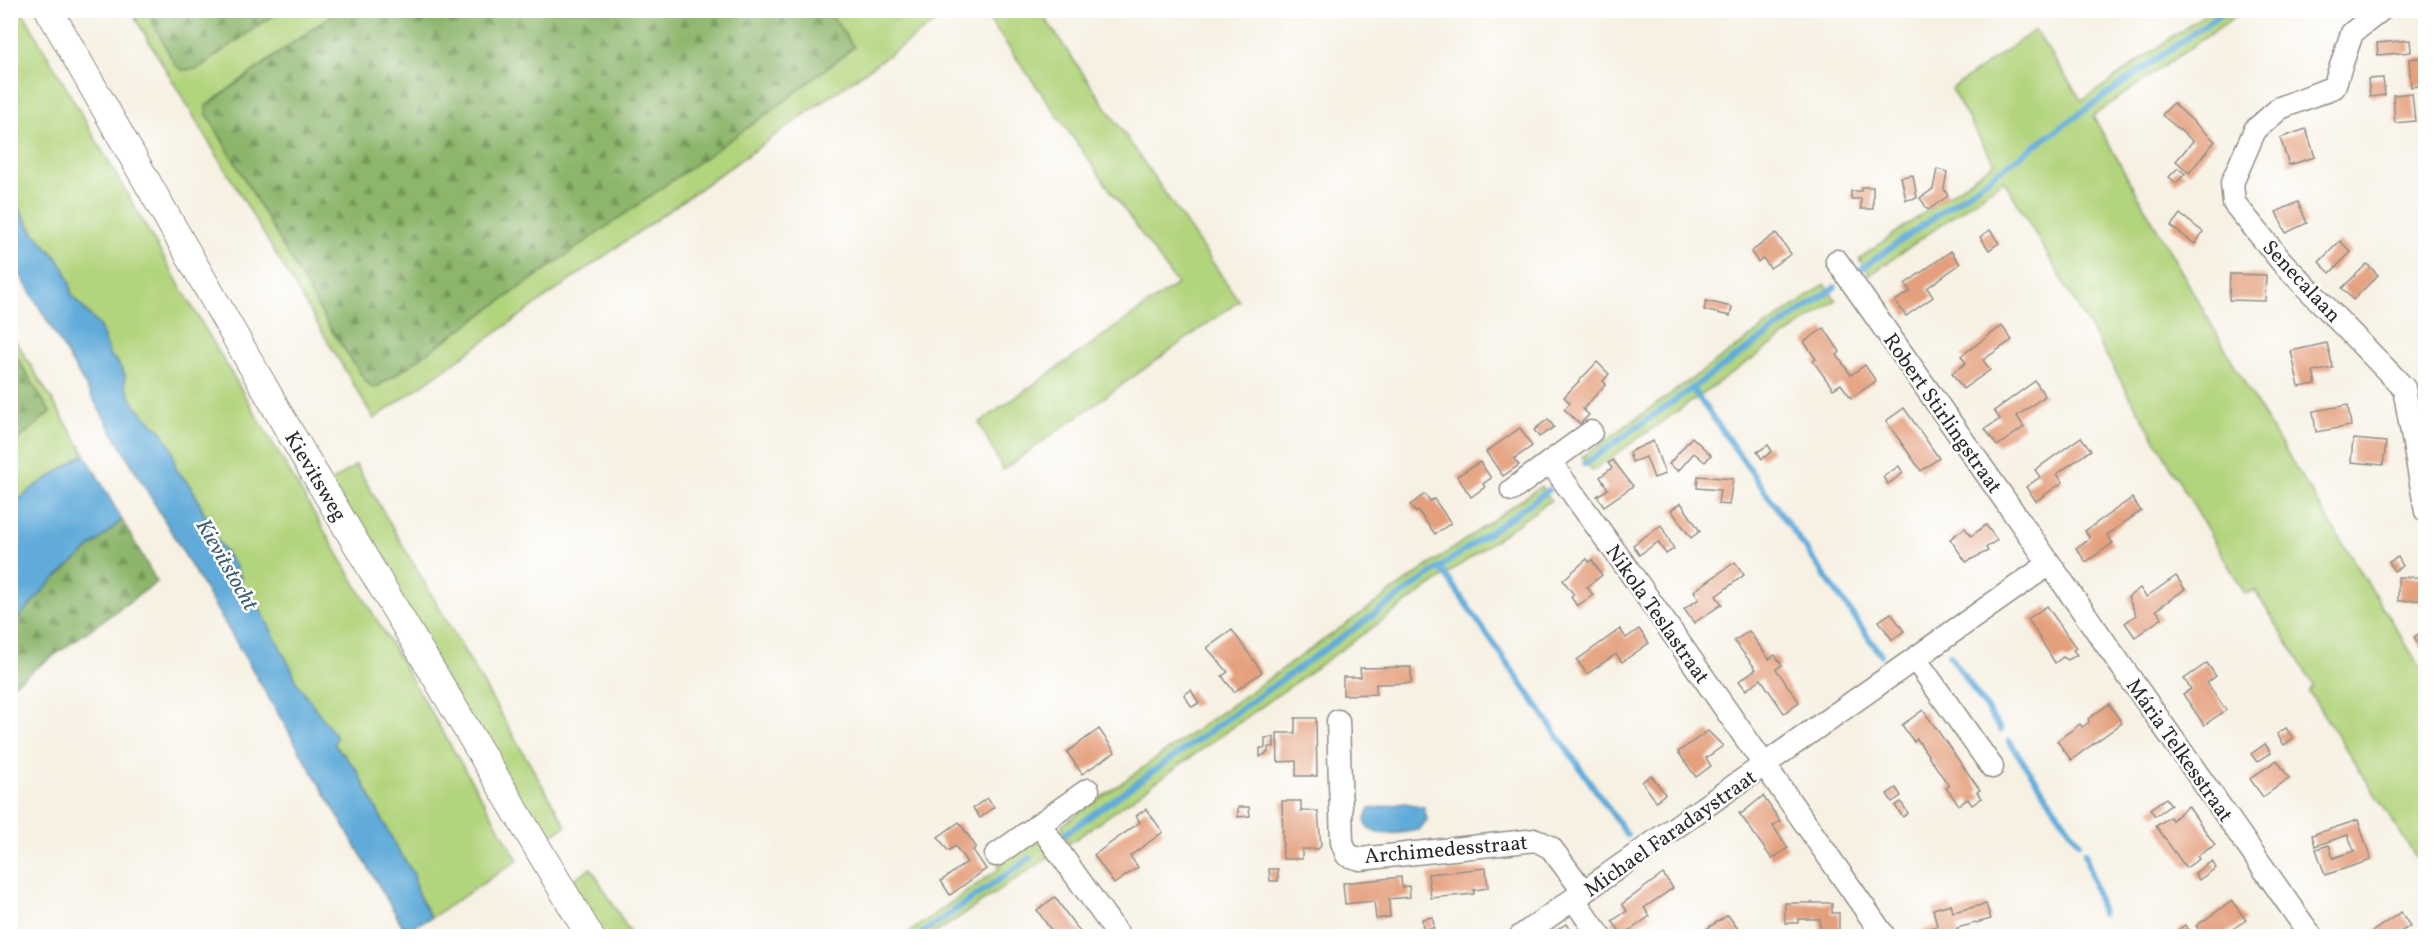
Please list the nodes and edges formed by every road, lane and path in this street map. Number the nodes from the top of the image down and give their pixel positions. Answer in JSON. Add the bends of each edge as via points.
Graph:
{"nodes":[{"id":1,"x":49,"y":10,"type":"edge"},
{"id":2,"x":2381,"y":10,"type":"edge"},
{"id":3,"x":1837,"y":261,"type":"dead end"},
{"id":4,"x":1591,"y":432,"type":"dead end"},
{"id":5,"x":1550,"y":462,"type":"junction"},
{"id":6,"x":1512,"y":490,"type":"dead end"},
{"id":7,"x":2426,"y":511,"type":"edge"},
{"id":8,"x":2049,"y":564,"type":"junction"},
{"id":9,"x":1916,"y":660,"type":"junction"},
{"id":10,"x":1338,"y":721,"type":"dead end"},
{"id":11,"x":1765,"y":766,"type":"junction"},
{"id":12,"x":1992,"y":767,"type":"dead end"},
{"id":13,"x":1088,"y":790,"type":"dead end"},
{"id":14,"x":1039,"y":824,"type":"junction"},
{"id":15,"x":996,"y":855,"type":"dead end"},
{"id":16,"x":1579,"y":896,"type":"junction"},
{"id":17,"x":2307,"y":935,"type":"edge"},
{"id":18,"x":590,"y":936,"type":"edge"},
{"id":19,"x":1119,"y":936,"type":"edge"},
{"id":20,"x":1521,"y":936,"type":"edge"},
{"id":21,"x":1600,"y":936,"type":"edge"},
{"id":22,"x":1884,"y":936,"type":"edge"}],
"edges":[{"from":1,"to":18,"type":"street","name":"Kievitsweg","via":[[288,429]]},
{"from":2,"to":7,"type":"street","name":"Senecalaan","via":[[2352,33],[2334,87],[2280,108],[2255,130],[2232,183],[2234,203],[2282,262],[2404,388]]},
{"from":3,"to":8,"type":"street","name":"Robert Stirlingstraat"},
{"from":4,"to":5,"type":"street"},
{"from":5,"to":6,"type":"street"},
{"from":5,"to":11,"type":"street","name":"Nikola Teslastraat"},
{"from":8,"to":9,"type":"street","name":"Michael Faradaystraat"},
{"from":8,"to":17,"type":"street","name":"Mária Telkesstraat"},
{"from":9,"to":11,"type":"street","name":"Michael Faradaystraat"},
{"from":9,"to":12,"type":"street"},
{"from":10,"to":16,"type":"street","name":"Archimedesstraat","via":[[1342,842],[1347,855],[1360,859],[1536,840],[1551,848]]},
{"from":11,"to":16,"type":"street","name":"Michael Faradaystraat"},
{"from":11,"to":22,"type":"street","name":"Michael Faradaystraat"},
{"from":13,"to":14,"type":"street"},
{"from":14,"to":15,"type":"street"},
{"from":14,"to":19,"type":"street"},
{"from":16,"to":20,"type":"street","name":"Michael Faradaystraat"},
{"from":16,"to":21,"type":"street","name":"Michael Faradaystraat"}]}
